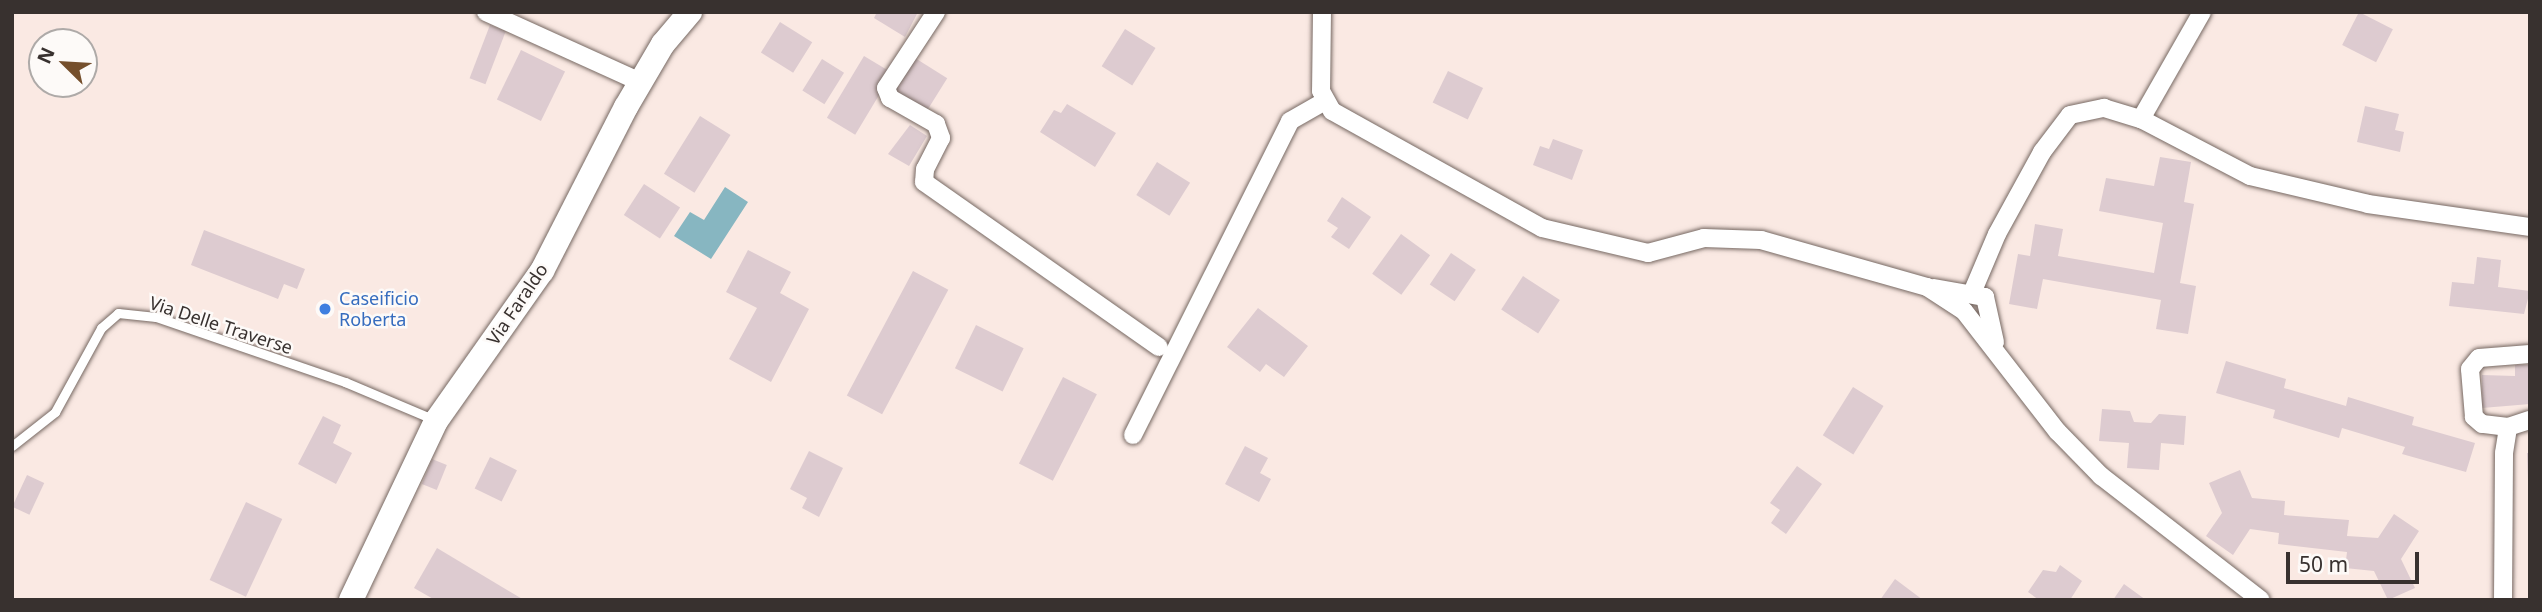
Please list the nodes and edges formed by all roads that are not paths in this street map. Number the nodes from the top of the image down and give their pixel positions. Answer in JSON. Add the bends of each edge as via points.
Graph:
{"nodes":[{"id":1,"x":486,"y":12,"type":"edge"},
{"id":2,"x":690,"y":12,"type":"edge"},
{"id":3,"x":936,"y":12,"type":"edge"},
{"id":4,"x":1322,"y":12,"type":"edge"},
{"id":5,"x":2203,"y":12,"type":"edge"},
{"id":6,"x":640,"y":82,"type":"junction"},
{"id":7,"x":1325,"y":101,"type":"junction"},
{"id":8,"x":2141,"y":119,"type":"junction"},
{"id":9,"x":2530,"y":227,"type":"edge"},
{"id":10,"x":1974,"y":304,"type":"junction"},
{"id":11,"x":1159,"y":347,"type":"dead end"},
{"id":12,"x":2530,"y":354,"type":"edge"},
{"id":13,"x":2530,"y":420,"type":"edge"},
{"id":14,"x":436,"y":421,"type":"junction"},
{"id":15,"x":2508,"y":427,"type":"junction"},
{"id":16,"x":1133,"y":435,"type":"dead end"},
{"id":17,"x":12,"y":446,"type":"edge"},
{"id":18,"x":357,"y":598,"type":"edge"},
{"id":19,"x":2260,"y":600,"type":"edge"},
{"id":20,"x":2503,"y":600,"type":"edge"}],
"edges":[{"from":1,"to":6,"type":"street"},
{"from":2,"to":6,"type":"street","name":"Via Faraldo"},
{"from":3,"to":11,"type":"street","via":[[886,88],[890,98],[936,124],[941,138],[923,183]]},
{"from":4,"to":7,"type":"street","via":[[1321,91]]},
{"from":5,"to":8,"type":"street"},
{"from":6,"to":14,"type":"street","name":"Via Faraldo","via":[[542,271]]},
{"from":7,"to":10,"type":"street","via":[[1332,111],[1427,167],[1542,228],[1648,253],[1704,238],[1761,240]]},
{"from":7,"to":16,"type":"street","via":[[1290,121]]},
{"from":8,"to":9,"type":"street","via":[[2250,176],[2368,204]]},
{"from":8,"to":10,"type":"street","via":[[2104,108],[2070,115],[2042,152],[1997,234]]},
{"from":10,"to":19,"type":"street","via":[[1998,353],[2058,432],[2102,476]]},
{"from":12,"to":15,"type":"street","via":[[2479,358],[2470,369],[2474,417],[2482,424]]},
{"from":13,"to":15,"type":"street"},
{"from":14,"to":17,"type":"lane","name":"Via Delle Traverse","via":[[345,382],[168,322],[118,313],[101,328],[55,412]]},
{"from":14,"to":18,"type":"street","name":"Via Faraldo"},
{"from":15,"to":20,"type":"street"}]}
